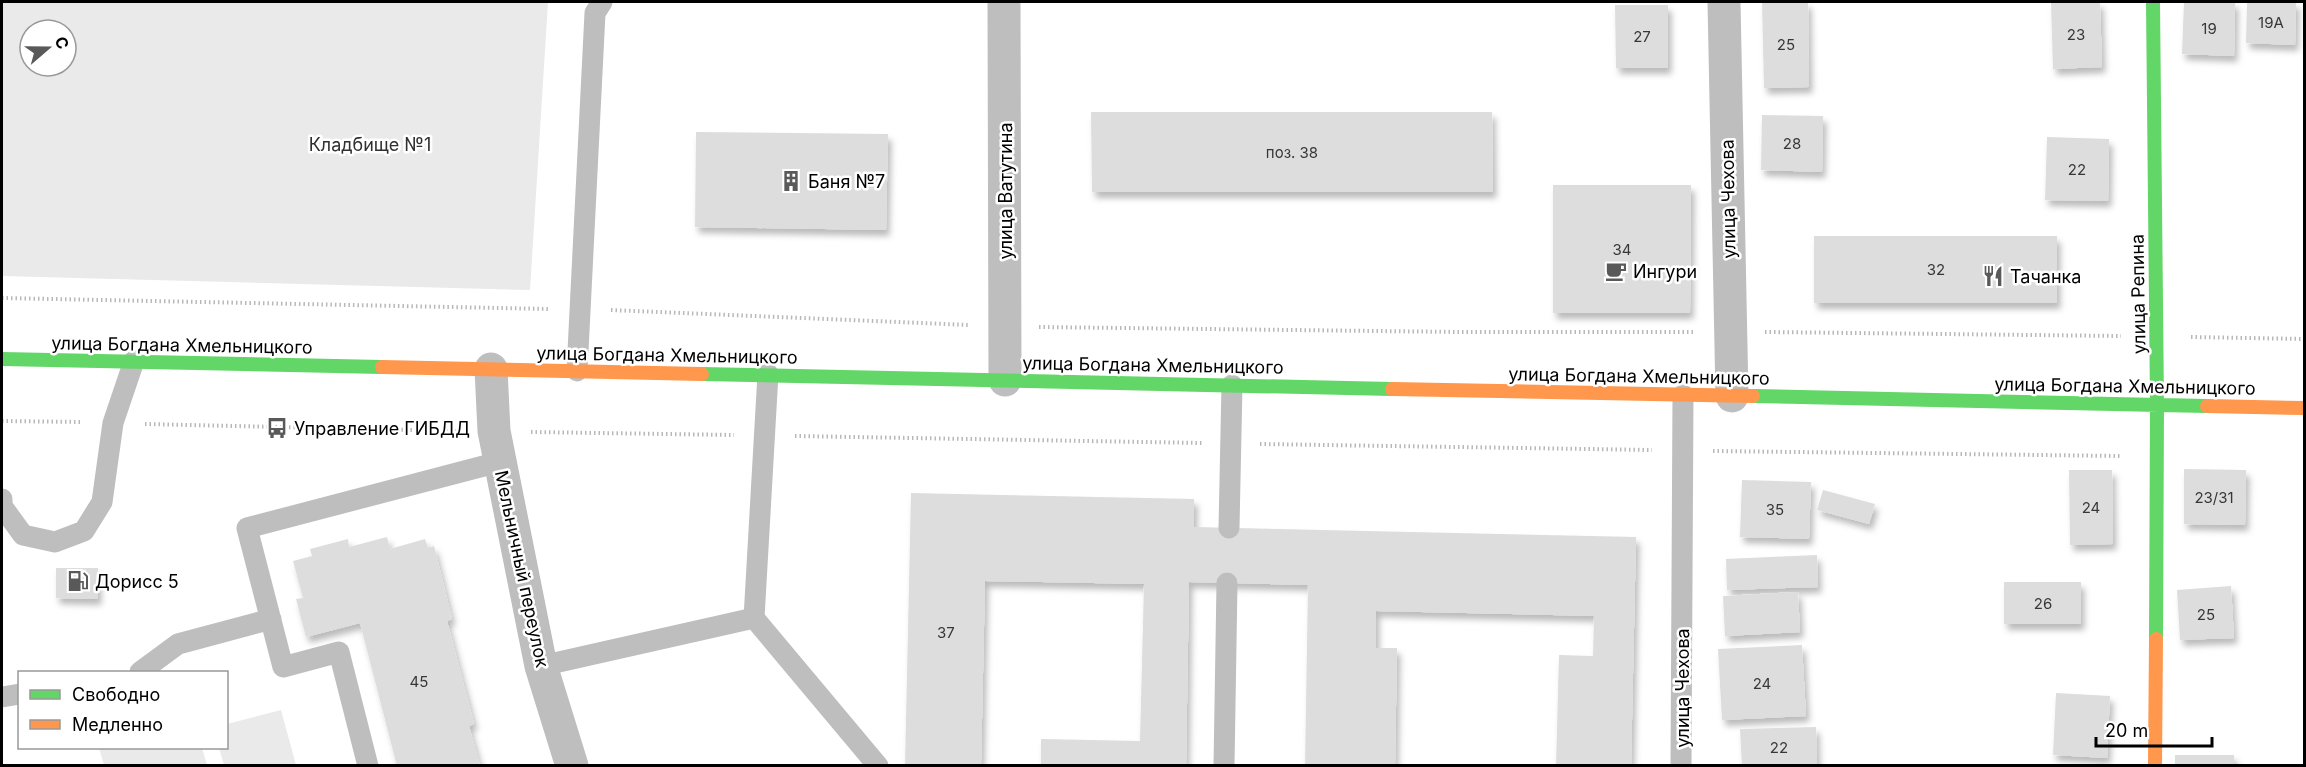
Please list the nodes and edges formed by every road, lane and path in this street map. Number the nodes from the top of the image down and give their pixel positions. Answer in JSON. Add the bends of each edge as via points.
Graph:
{"nodes":[{"id":1,"x":602,"y":2,"type":"edge"},
{"id":2,"x":1004,"y":2,"type":"edge"},
{"id":3,"x":1724,"y":2,"type":"edge"},
{"id":4,"x":2153,"y":2,"type":"edge"},
{"id":5,"x":2,"y":298,"type":"edge"},
{"id":6,"x":579,"y":309,"type":"junction"},
{"id":7,"x":1006,"y":326,"type":"junction"},
{"id":8,"x":1730,"y":332,"type":"junction"},
{"id":9,"x":2156,"y":337,"type":"junction"},
{"id":10,"x":2304,"y":339,"type":"edge"},
{"id":11,"x":2,"y":359,"type":"edge"},
{"id":12,"x":134,"y":362,"type":"junction"},
{"id":13,"x":491,"y":369,"type":"junction"},
{"id":14,"x":577,"y":371,"type":"junction"},
{"id":15,"x":768,"y":374,"type":"junction"},
{"id":16,"x":1005,"y":380,"type":"junction"},
{"id":17,"x":1232,"y":385,"type":"junction"},
{"id":18,"x":1683,"y":395,"type":"junction"},
{"id":19,"x":1732,"y":396,"type":"junction"},
{"id":20,"x":2157,"y":405,"type":"junction"},
{"id":21,"x":2304,"y":408,"type":"edge"},
{"id":22,"x":2,"y":421,"type":"edge"},
{"id":23,"x":113,"y":423,"type":"junction"},
{"id":24,"x":766,"y":436,"type":"junction"},
{"id":25,"x":1230,"y":444,"type":"junction"},
{"id":26,"x":497,"y":446,"type":"junction"},
{"id":27,"x":1683,"y":451,"type":"junction"},
{"id":28,"x":2157,"y":457,"type":"junction"},
{"id":29,"x":2,"y":500,"type":"edge"},
{"id":30,"x":1229,"y":528,"type":"dead end"},
{"id":31,"x":1227,"y":583,"type":"dead end"},
{"id":32,"x":754,"y":618,"type":"junction"},
{"id":33,"x":271,"y":619,"type":"junction"},
{"id":34,"x":541,"y":666,"type":"junction"},
{"id":35,"x":141,"y":671,"type":"edge"},
{"id":36,"x":18,"y":694,"type":"edge"},
{"id":37,"x":2,"y":697,"type":"edge"},
{"id":38,"x":369,"y":765,"type":"edge"},
{"id":39,"x":572,"y":765,"type":"edge"},
{"id":40,"x":878,"y":765,"type":"edge"},
{"id":41,"x":1224,"y":765,"type":"edge"},
{"id":42,"x":1681,"y":765,"type":"edge"},
{"id":43,"x":2156,"y":765,"type":"edge"}],
"edges":[{"from":1,"to":6,"type":"lane","via":[[595,13]]},
{"from":2,"to":7,"type":"street","name":"улица Ватутина"},
{"from":3,"to":8,"type":"street","name":"улица Чехова"},
{"from":4,"to":9,"type":"main road","name":"улица Репина"},
{"from":5,"to":6,"type":"path"},
{"from":6,"to":7,"type":"path"},
{"from":6,"to":14,"type":"lane"},
{"from":7,"to":8,"type":"path"},
{"from":7,"to":16,"type":"street","name":"улица Ватутина"},
{"from":8,"to":9,"type":"path"},
{"from":8,"to":19,"type":"street","name":"улица Чехова"},
{"from":9,"to":10,"type":"path"},
{"from":9,"to":20,"type":"main road","name":"улица Репина"},
{"from":11,"to":12,"type":"main road","name":"улица Богдана Хмельницкого"},
{"from":12,"to":13,"type":"main road","name":"улица Богдана Хмельницкого"},
{"from":12,"to":23,"type":"lane"},
{"from":13,"to":14,"type":"main road","name":"улица Богдана Хмельницкого"},
{"from":13,"to":26,"type":"street","name":"Мельничный переулок"},
{"from":14,"to":15,"type":"main road","name":"улица Богдана Хмельницкого"},
{"from":15,"to":16,"type":"main road","name":"улица Богдана Хмельницкого"},
{"from":15,"to":24,"type":"lane"},
{"from":16,"to":17,"type":"main road","name":"улица Богдана Хмельницкого"},
{"from":17,"to":18,"type":"main road","name":"улица Богдана Хмельницкого"},
{"from":17,"to":25,"type":"lane"},
{"from":18,"to":19,"type":"main road","name":"улица Богдана Хмельницкого"},
{"from":18,"to":27,"type":"lane","name":"улица Чехова"},
{"from":19,"to":20,"type":"main road","name":"улица Богдана Хмельницкого"},
{"from":20,"to":21,"type":"main road","name":"улица Богдана Хмельницкого"},
{"from":20,"to":28,"type":"main road","name":"улица Репина"},
{"from":22,"to":23,"type":"path"},
{"from":23,"to":26,"type":"path","via":[[277,428]]},
{"from":23,"to":29,"type":"lane","via":[[102,502],[84,531],[54,542],[22,535]]},
{"from":24,"to":25,"type":"path"},
{"from":24,"to":26,"type":"path"},
{"from":24,"to":32,"type":"lane"},
{"from":25,"to":27,"type":"path"},
{"from":25,"to":30,"type":"lane"},
{"from":26,"to":33,"type":"lane","via":[[247,528]]},
{"from":26,"to":34,"type":"street","name":"Мельничный переулок"},
{"from":27,"to":28,"type":"path"},
{"from":27,"to":42,"type":"lane","name":"улица Чехова"},
{"from":28,"to":43,"type":"main road","name":"улица Репина"},
{"from":31,"to":41,"type":"lane"},
{"from":32,"to":34,"type":"lane"},
{"from":32,"to":40,"type":"lane"},
{"from":33,"to":35,"type":"lane","via":[[178,644]]},
{"from":33,"to":38,"type":"lane","via":[[283,667],[339,652]]},
{"from":34,"to":39,"type":"street","name":"Мельничный переулок"},
{"from":36,"to":37,"type":"lane"}]}
